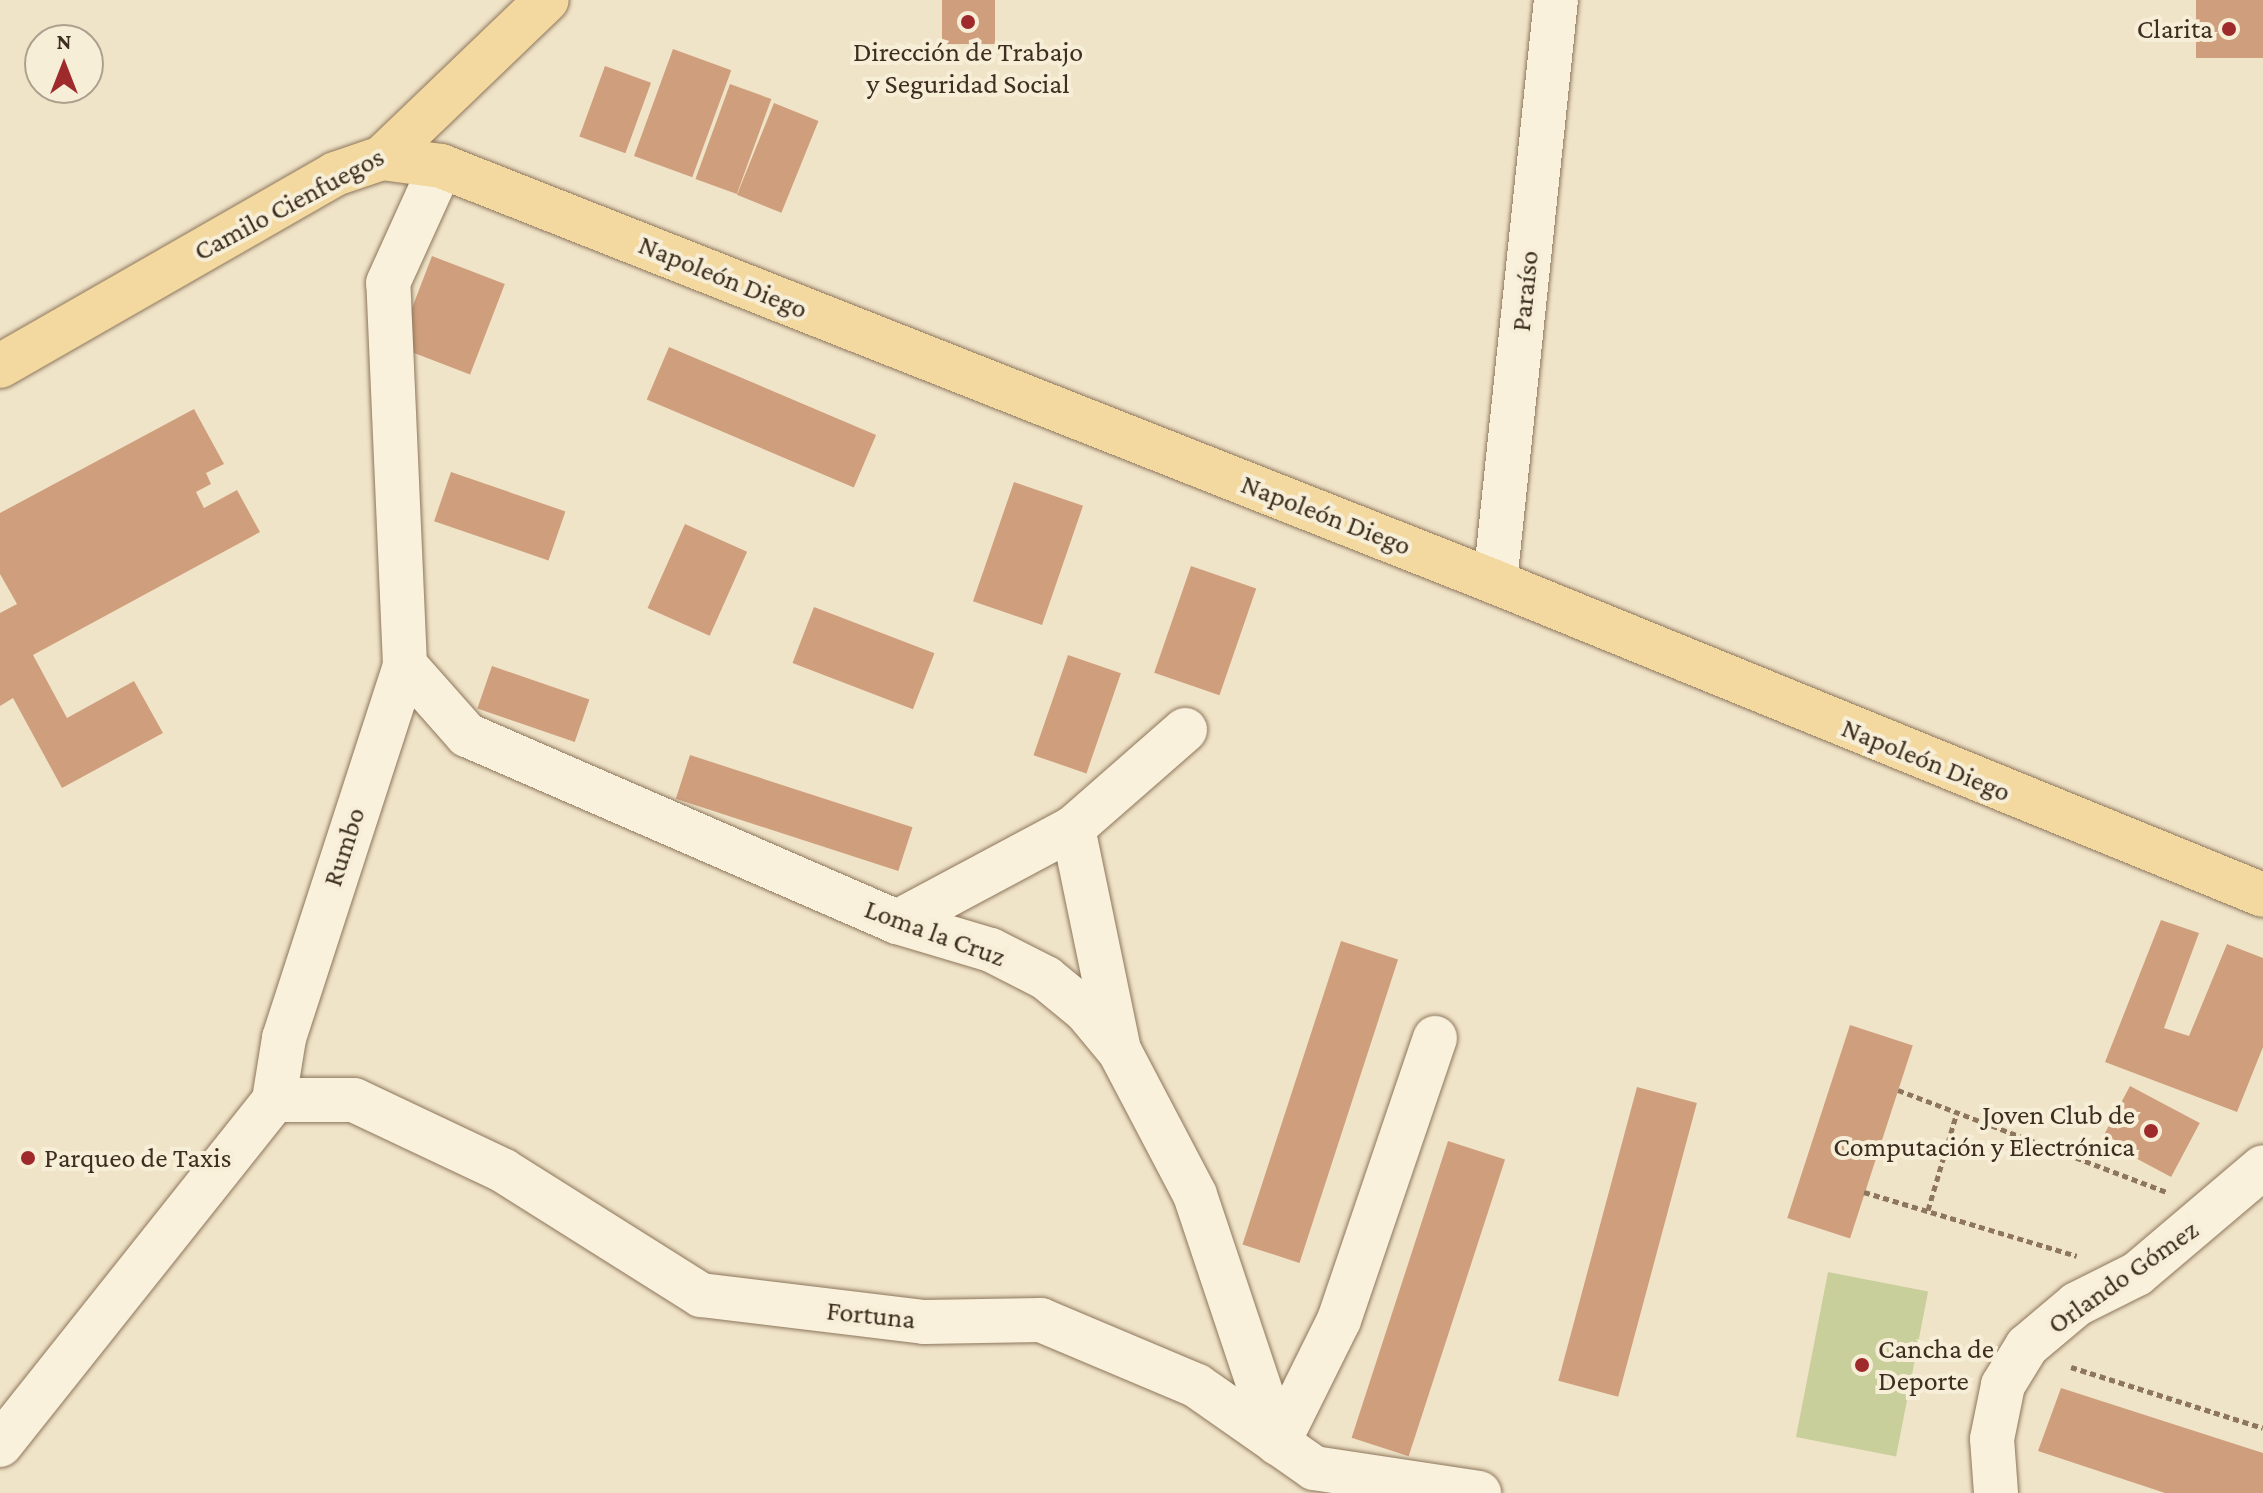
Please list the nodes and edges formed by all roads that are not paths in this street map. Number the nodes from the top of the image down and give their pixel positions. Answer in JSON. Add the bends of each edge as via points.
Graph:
{"nodes":[{"id":1,"x":547,"y":0,"type":"edge"},
{"id":2,"x":1556,"y":0,"type":"edge"},
{"id":3,"x":382,"y":158,"type":"junction"},
{"id":4,"x":441,"y":166,"type":"junction"},
{"id":5,"x":0,"y":366,"type":"edge"},
{"id":6,"x":1495,"y":582,"type":"junction"},
{"id":7,"x":405,"y":665,"type":"junction"},
{"id":8,"x":1185,"y":730,"type":"dead end"},
{"id":9,"x":1073,"y":828,"type":"junction"},
{"id":10,"x":2263,"y":895,"type":"edge"},
{"id":11,"x":897,"y":922,"type":"junction"},
{"id":12,"x":1435,"y":1038,"type":"dead end"},
{"id":13,"x":1120,"y":1052,"type":"junction"},
{"id":14,"x":274,"y":1100,"type":"junction"},
{"id":15,"x":2263,"y":1167,"type":"edge"},
{"id":16,"x":1278,"y":1443,"type":"junction"},
{"id":17,"x":0,"y":1445,"type":"edge"},
{"id":18,"x":1430,"y":1489,"type":"edge"},
{"id":19,"x":1988,"y":1490,"type":"edge"},
{"id":20,"x":1479,"y":1493,"type":"edge"}],
"edges":[{"from":1,"to":3,"type":"main road","name":"Camilo Cienfuegos"},
{"from":2,"to":6,"type":"street","name":"Paraíso"},
{"from":3,"to":4,"type":"main road","name":"Napoleón Diego"},
{"from":3,"to":5,"type":"main road","name":"Camilo Cienfuegos","via":[[335,174]]},
{"from":4,"to":6,"type":"main road","name":"Napoleón Diego"},
{"from":4,"to":7,"type":"street","name":"Rumbo","via":[[388,283]]},
{"from":6,"to":10,"type":"main road","name":"Napoleón Diego"},
{"from":7,"to":11,"type":"street","name":"Loma la Cruz","via":[[467,735]]},
{"from":7,"to":14,"type":"street","name":"Rumbo","via":[[284,1038]]},
{"from":8,"to":9,"type":"street"},
{"from":9,"to":11,"type":"street"},
{"from":9,"to":13,"type":"street"},
{"from":11,"to":13,"type":"street","name":"Loma la Cruz","via":[[991,950],[1046,978]]},
{"from":12,"to":16,"type":"street","via":[[1339,1320]]},
{"from":13,"to":16,"type":"street","name":"Loma la Cruz","via":[[1215,1241]]},
{"from":14,"to":16,"type":"street","name":"Fortuna","via":[[354,1100],[504,1171],[701,1295],[924,1322],[1041,1320],[1197,1386]]},
{"from":14,"to":17,"type":"street","name":"Rumbo"},
{"from":15,"to":19,"type":"street","name":"Orlando Gómez","via":[[2137,1274],[2077,1304],[2027,1346],[2003,1385]]},
{"from":16,"to":18,"type":"street","name":"Fortuna","via":[[1314,1468]]},
{"from":18,"to":20,"type":"street","name":"Fortuna"}]}
